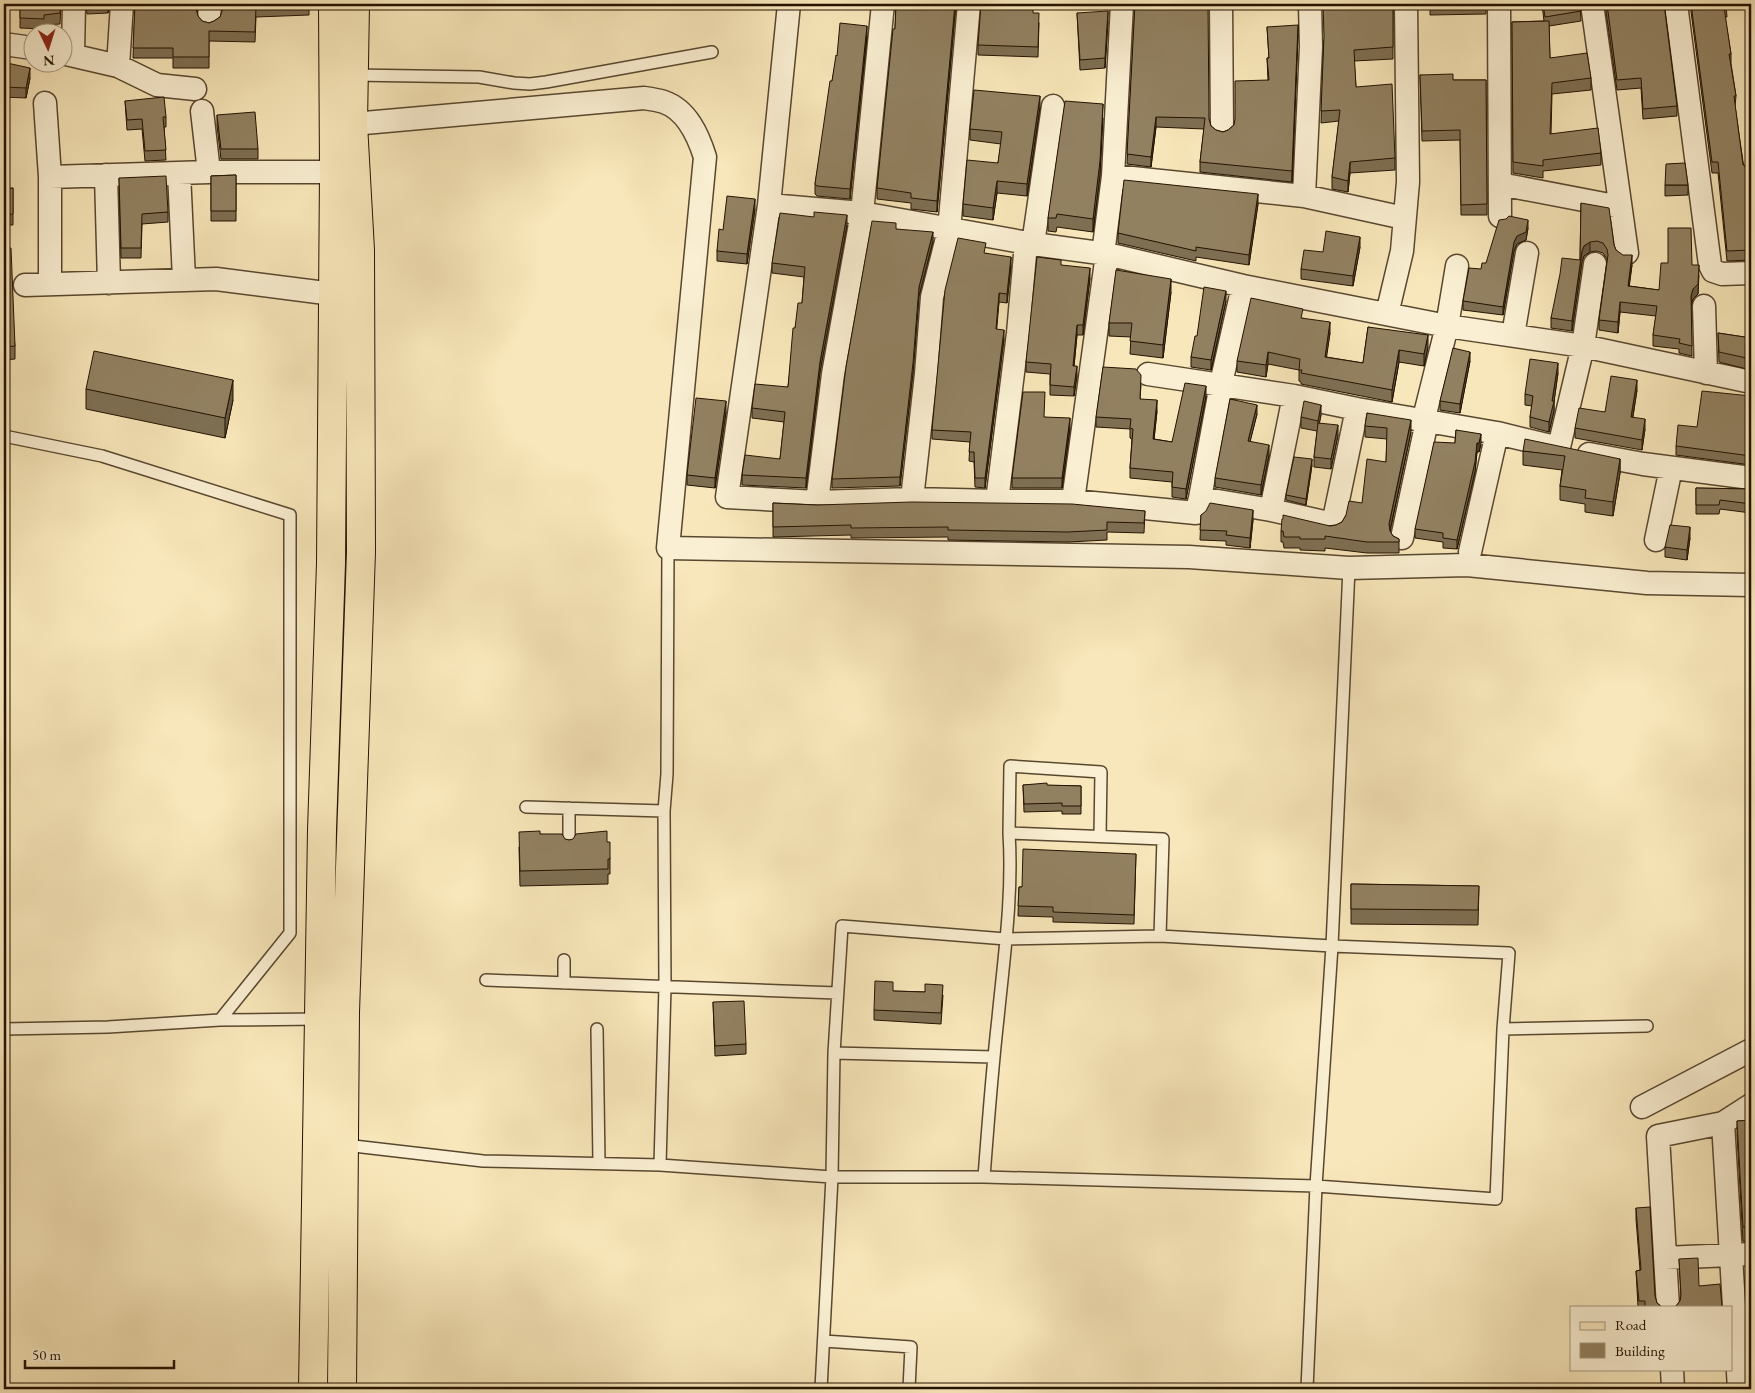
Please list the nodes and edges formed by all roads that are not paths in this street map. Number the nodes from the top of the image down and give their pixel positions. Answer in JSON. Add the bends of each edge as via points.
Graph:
{"nodes":[{"id":1,"x":74,"y":4,"type":"edge"},
{"id":2,"x":122,"y":4,"type":"edge"},
{"id":3,"x":332,"y":4,"type":"edge"},
{"id":4,"x":355,"y":4,"type":"edge"},
{"id":5,"x":790,"y":4,"type":"edge"},
{"id":6,"x":883,"y":4,"type":"edge"},
{"id":7,"x":969,"y":4,"type":"edge"},
{"id":8,"x":1122,"y":4,"type":"edge"},
{"id":9,"x":1221,"y":4,"type":"edge"},
{"id":10,"x":1310,"y":4,"type":"edge"},
{"id":11,"x":1406,"y":4,"type":"edge"},
{"id":12,"x":1500,"y":4,"type":"edge"},
{"id":13,"x":1592,"y":4,"type":"edge"},
{"id":14,"x":1676,"y":4,"type":"edge"},
{"id":15,"x":72,"y":22,"type":"edge"},
{"id":16,"x":4,"y":44,"type":"edge"},
{"id":17,"x":22,"y":47,"type":"edge"},
{"id":18,"x":712,"y":52,"type":"dead end"},
{"id":19,"x":72,"y":55,"type":"edge"},
{"id":20,"x":118,"y":66,"type":"junction"},
{"id":21,"x":353,"y":75,"type":"junction"},
{"id":22,"x":195,"y":89,"type":"dead end"},
{"id":23,"x":45,"y":103,"type":"dead end"},
{"id":24,"x":1053,"y":106,"type":"dead end"},
{"id":25,"x":202,"y":111,"type":"dead end"},
{"id":26,"x":353,"y":124,"type":"junction"},
{"id":27,"x":1222,"y":129,"type":"dead end"},
{"id":28,"x":209,"y":172,"type":"junction"},
{"id":29,"x":334,"y":172,"type":"junction"},
{"id":30,"x":179,"y":173,"type":"junction"},
{"id":31,"x":106,"y":175,"type":"junction"},
{"id":32,"x":1113,"y":176,"type":"junction"},
{"id":33,"x":50,"y":177,"type":"junction"},
{"id":34,"x":1500,"y":184,"type":"junction"},
{"id":35,"x":1304,"y":196,"type":"junction"},
{"id":36,"x":769,"y":205,"type":"junction"},
{"id":37,"x":1620,"y":207,"type":"junction"},
{"id":38,"x":862,"y":213,"type":"junction"},
{"id":39,"x":1500,"y":216,"type":"dead end"},
{"id":40,"x":1404,"y":218,"type":"junction"},
{"id":41,"x":949,"y":230,"type":"junction"},
{"id":42,"x":1029,"y":244,"type":"junction"},
{"id":43,"x":1527,"y":253,"type":"dead end"},
{"id":44,"x":1105,"y":254,"type":"junction"},
{"id":45,"x":1627,"y":254,"type":"edge"},
{"id":46,"x":1595,"y":264,"type":"dead end"},
{"id":47,"x":1457,"y":266,"type":"dead end"},
{"id":48,"x":1751,"y":273,"type":"edge"},
{"id":49,"x":184,"y":279,"type":"junction"},
{"id":50,"x":109,"y":283,"type":"junction"},
{"id":51,"x":50,"y":284,"type":"junction"},
{"id":52,"x":24,"y":285,"type":"dead end"},
{"id":53,"x":1243,"y":286,"type":"junction"},
{"id":54,"x":333,"y":294,"type":"junction"},
{"id":55,"x":1704,"y":306,"type":"dead end"},
{"id":56,"x":1387,"y":314,"type":"junction"},
{"id":57,"x":1447,"y":326,"type":"junction"},
{"id":58,"x":1513,"y":335,"type":"junction"},
{"id":59,"x":1583,"y":346,"type":"junction"},
{"id":60,"x":1706,"y":373,"type":"junction"},
{"id":61,"x":1148,"y":374,"type":"dead end"},
{"id":62,"x":1751,"y":382,"type":"edge"},
{"id":63,"x":1221,"y":384,"type":"junction"},
{"id":64,"x":1294,"y":396,"type":"junction"},
{"id":65,"x":1357,"y":409,"type":"junction"},
{"id":66,"x":1427,"y":421,"type":"junction"},
{"id":67,"x":1497,"y":433,"type":"junction"},
{"id":68,"x":4,"y":436,"type":"edge"},
{"id":69,"x":1559,"y":447,"type":"junction"},
{"id":70,"x":1671,"y":468,"type":"junction"},
{"id":71,"x":1751,"y":478,"type":"edge"},
{"id":72,"x":912,"y":498,"type":"junction"},
{"id":73,"x":1200,"y":498,"type":"junction"},
{"id":74,"x":997,"y":501,"type":"junction"},
{"id":75,"x":1073,"y":501,"type":"junction"},
{"id":76,"x":818,"y":502,"type":"junction"},
{"id":77,"x":1272,"y":510,"type":"junction"},
{"id":78,"x":1402,"y":538,"type":"dead end"},
{"id":79,"x":1656,"y":540,"type":"dead end"},
{"id":80,"x":668,"y":548,"type":"junction"},
{"id":81,"x":1470,"y":552,"type":"dead end"},
{"id":82,"x":1349,"y":568,"type":"junction"},
{"id":83,"x":1751,"y":585,"type":"edge"},
{"id":84,"x":526,"y":806,"type":"dead end"},
{"id":85,"x":569,"y":808,"type":"junction"},
{"id":86,"x":664,"y":811,"type":"junction"},
{"id":87,"x":1009,"y":833,"type":"junction"},
{"id":88,"x":1100,"y":836,"type":"junction"},
{"id":89,"x":569,"y":848,"type":"edge"},
{"id":90,"x":1160,"y":936,"type":"junction"},
{"id":91,"x":1006,"y":939,"type":"junction"},
{"id":92,"x":1332,"y":946,"type":"junction"},
{"id":93,"x":564,"y":960,"type":"dead end"},
{"id":94,"x":486,"y":980,"type":"dead end"},
{"id":95,"x":564,"y":983,"type":"junction"},
{"id":96,"x":665,"y":987,"type":"junction"},
{"id":97,"x":837,"y":993,"type":"junction"},
{"id":98,"x":332,"y":1019,"type":"junction"},
{"id":99,"x":220,"y":1020,"type":"junction"},
{"id":100,"x":1648,"y":1026,"type":"dead end"},
{"id":101,"x":4,"y":1029,"type":"edge"},
{"id":102,"x":597,"y":1029,"type":"dead end"},
{"id":103,"x":1502,"y":1030,"type":"junction"},
{"id":104,"x":1751,"y":1050,"type":"edge"},
{"id":105,"x":834,"y":1054,"type":"junction"},
{"id":106,"x":994,"y":1058,"type":"junction"},
{"id":107,"x":1751,"y":1105,"type":"edge"},
{"id":108,"x":1642,"y":1107,"type":"dead end"},
{"id":109,"x":1723,"y":1123,"type":"junction"},
{"id":110,"x":345,"y":1145,"type":"junction"},
{"id":111,"x":599,"y":1163,"type":"junction"},
{"id":112,"x":660,"y":1165,"type":"junction"},
{"id":113,"x":832,"y":1177,"type":"junction"},
{"id":114,"x":984,"y":1177,"type":"junction"},
{"id":115,"x":1316,"y":1186,"type":"junction"},
{"id":116,"x":1741,"y":1254,"type":"edge"},
{"id":117,"x":1666,"y":1258,"type":"junction"},
{"id":118,"x":1668,"y":1306,"type":"edge"},
{"id":119,"x":824,"y":1341,"type":"junction"},
{"id":120,"x":1672,"y":1370,"type":"edge"},
{"id":121,"x":313,"y":1389,"type":"edge"},
{"id":122,"x":342,"y":1389,"type":"edge"},
{"id":123,"x":821,"y":1389,"type":"edge"},
{"id":124,"x":909,"y":1389,"type":"edge"},
{"id":125,"x":1307,"y":1389,"type":"edge"},
{"id":126,"x":1673,"y":1389,"type":"edge"},
{"id":127,"x":1739,"y":1389,"type":"edge"}],
"edges":[{"from":1,"to":15,"type":"street"},
{"from":2,"to":20,"type":"street"},
{"from":3,"to":29,"type":"main road"},
{"from":4,"to":21,"type":"main road"},
{"from":5,"to":36,"type":"street"},
{"from":6,"to":38,"type":"street"},
{"from":7,"to":41,"type":"street"},
{"from":8,"to":32,"type":"street"},
{"from":9,"to":27,"type":"street"},
{"from":10,"to":35,"type":"street"},
{"from":11,"to":40,"type":"street","via":[[1408,182]]},
{"from":12,"to":34,"type":"street"},
{"from":13,"to":37,"type":"street"},
{"from":14,"to":48,"type":"street","via":[[1710,266],[1713,272],[1722,274]]},
{"from":16,"to":17,"type":"street"},
{"from":18,"to":21,"type":"lane","via":[[530,84],[479,77]]},
{"from":19,"to":20,"type":"street"},
{"from":20,"to":22,"type":"street","via":[[157,85]]},
{"from":21,"to":26,"type":"main road"},
{"from":23,"to":33,"type":"street"},
{"from":24,"to":42,"type":"street"},
{"from":25,"to":28,"type":"street"},
{"from":26,"to":80,"type":"street","via":[[644,98],[664,102],[688,121],[699,138],[705,157]]},
{"from":26,"to":98,"type":"main road","via":[[360,250],[361,552]]},
{"from":28,"to":29,"type":"street"},
{"from":28,"to":30,"type":"street"},
{"from":29,"to":54,"type":"main road"},
{"from":30,"to":31,"type":"street"},
{"from":30,"to":49,"type":"street"},
{"from":31,"to":33,"type":"street"},
{"from":31,"to":50,"type":"street"},
{"from":32,"to":35,"type":"street"},
{"from":32,"to":44,"type":"street"},
{"from":33,"to":51,"type":"street"},
{"from":34,"to":37,"type":"street"},
{"from":34,"to":39,"type":"street"},
{"from":35,"to":40,"type":"street"},
{"from":36,"to":38,"type":"street"},
{"from":36,"to":76,"type":"street","via":[[727,497]]},
{"from":37,"to":45,"type":"street"},
{"from":38,"to":41,"type":"street"},
{"from":38,"to":76,"type":"street","via":[[833,374]]},
{"from":40,"to":56,"type":"street","via":[[1402,251]]},
{"from":41,"to":42,"type":"street"},
{"from":41,"to":72,"type":"street","via":[[932,297]]},
{"from":42,"to":44,"type":"street"},
{"from":42,"to":74,"type":"street"},
{"from":43,"to":58,"type":"street"},
{"from":44,"to":53,"type":"street"},
{"from":44,"to":75,"type":"street"},
{"from":46,"to":59,"type":"street"},
{"from":47,"to":57,"type":"street"},
{"from":49,"to":50,"type":"street"},
{"from":49,"to":54,"type":"street","via":[[216,279]]},
{"from":50,"to":51,"type":"street"},
{"from":51,"to":52,"type":"street"},
{"from":53,"to":56,"type":"street"},
{"from":53,"to":63,"type":"street"},
{"from":54,"to":98,"type":"main road","via":[[331,562],[322,824]]},
{"from":55,"to":60,"type":"street"},
{"from":56,"to":57,"type":"street"},
{"from":57,"to":58,"type":"street"},
{"from":57,"to":66,"type":"street","via":[[1425,414]]},
{"from":58,"to":59,"type":"street"},
{"from":59,"to":60,"type":"street"},
{"from":59,"to":69,"type":"street"},
{"from":60,"to":62,"type":"street"},
{"from":61,"to":63,"type":"street"},
{"from":63,"to":64,"type":"street"},
{"from":63,"to":73,"type":"street"},
{"from":64,"to":65,"type":"street"},
{"from":64,"to":77,"type":"street"},
{"from":65,"to":66,"type":"street"},
{"from":65,"to":77,"type":"street","via":[[1333,524]]},
{"from":66,"to":67,"type":"street"},
{"from":66,"to":78,"type":"street"},
{"from":67,"to":69,"type":"street"},
{"from":67,"to":81,"type":"street"},
{"from":68,"to":99,"type":"lane","via":[[102,456],[290,515],[290,933]]},
{"from":69,"to":70,"type":"street"},
{"from":70,"to":71,"type":"street"},
{"from":70,"to":79,"type":"street"},
{"from":72,"to":74,"type":"street"},
{"from":72,"to":76,"type":"street"},
{"from":73,"to":75,"type":"street","via":[[1196,513]]},
{"from":73,"to":77,"type":"street"},
{"from":74,"to":75,"type":"street"},
{"from":80,"to":82,"type":"street","via":[[1171,557]]},
{"from":80,"to":86,"type":"lane"},
{"from":82,"to":83,"type":"street","via":[[1467,565],[1647,583]]},
{"from":82,"to":92,"type":"lane"},
{"from":84,"to":85,"type":"lane"},
{"from":85,"to":86,"type":"lane"},
{"from":85,"to":89,"type":"lane"},
{"from":86,"to":96,"type":"lane"},
{"from":87,"to":88,"type":"lane"},
{"from":87,"to":88,"type":"lane","via":[[1010,766],[1101,772]]},
{"from":87,"to":91,"type":"lane","via":[[1011,867]]},
{"from":88,"to":90,"type":"lane","via":[[1163,839]]},
{"from":90,"to":91,"type":"lane"},
{"from":90,"to":92,"type":"lane"},
{"from":91,"to":97,"type":"lane","via":[[842,926]]},
{"from":91,"to":106,"type":"lane"},
{"from":92,"to":103,"type":"lane","via":[[1509,953]]},
{"from":92,"to":115,"type":"lane"},
{"from":93,"to":95,"type":"lane"},
{"from":94,"to":95,"type":"lane"},
{"from":95,"to":96,"type":"lane"},
{"from":96,"to":97,"type":"lane"},
{"from":96,"to":112,"type":"lane"},
{"from":97,"to":105,"type":"lane"},
{"from":98,"to":99,"type":"lane"},
{"from":98,"to":110,"type":"main road"},
{"from":98,"to":121,"type":"main road"},
{"from":99,"to":101,"type":"lane"},
{"from":100,"to":103,"type":"lane"},
{"from":102,"to":111,"type":"lane"},
{"from":103,"to":115,"type":"lane","via":[[1496,1199]]},
{"from":104,"to":108,"type":"street"},
{"from":105,"to":106,"type":"lane"},
{"from":105,"to":113,"type":"lane"},
{"from":106,"to":114,"type":"lane"},
{"from":107,"to":109,"type":"street"},
{"from":109,"to":116,"type":"street"},
{"from":109,"to":117,"type":"street","via":[[1658,1136]]},
{"from":110,"to":111,"type":"lane","via":[[483,1161]]},
{"from":110,"to":122,"type":"main road"},
{"from":111,"to":112,"type":"lane"},
{"from":112,"to":113,"type":"lane"},
{"from":113,"to":114,"type":"lane"},
{"from":113,"to":119,"type":"lane"},
{"from":114,"to":115,"type":"lane"},
{"from":115,"to":125,"type":"lane"},
{"from":116,"to":117,"type":"street"},
{"from":116,"to":127,"type":"street"},
{"from":117,"to":118,"type":"street"},
{"from":119,"to":123,"type":"lane"},
{"from":119,"to":124,"type":"lane","via":[[911,1347]]},
{"from":120,"to":126,"type":"street"}]}
